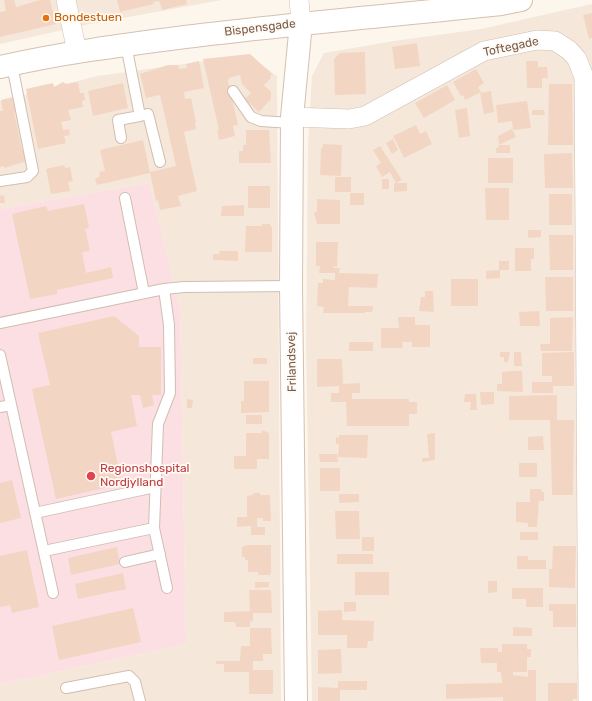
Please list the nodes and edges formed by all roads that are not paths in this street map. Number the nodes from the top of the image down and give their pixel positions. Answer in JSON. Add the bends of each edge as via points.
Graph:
{"nodes":[{"id":1,"x":66,"y":0,"type":"edge"},
{"id":2,"x":299,"y":0,"type":"edge"},
{"id":3,"x":521,"y":0,"type":"edge"},
{"id":4,"x":301,"y":23,"type":"junction"},
{"id":5,"x":126,"y":45,"type":"junction"},
{"id":6,"x":77,"y":52,"type":"junction"},
{"id":7,"x":6,"y":66,"type":"edge"},
{"id":8,"x":233,"y":90,"type":"dead end"},
{"id":9,"x":140,"y":116,"type":"junction"},
{"id":10,"x":292,"y":120,"type":"junction"},
{"id":11,"x":121,"y":138,"type":"dead end"},
{"id":12,"x":160,"y":162,"type":"dead end"},
{"id":13,"x":0,"y":181,"type":"edge"},
{"id":14,"x":125,"y":198,"type":"dead end"},
{"id":15,"x":291,"y":286,"type":"junction"},
{"id":16,"x":164,"y":289,"type":"junction"},
{"id":17,"x":144,"y":293,"type":"junction"},
{"id":18,"x":1,"y":320,"type":"edge"},
{"id":19,"x":0,"y":355,"type":"edge"},
{"id":20,"x":11,"y":405,"type":"junction"},
{"id":21,"x":0,"y":408,"type":"edge"},
{"id":22,"x":155,"y":487,"type":"junction"},
{"id":23,"x":35,"y":512,"type":"junction"},
{"id":24,"x":154,"y":528,"type":"junction"},
{"id":25,"x":44,"y":551,"type":"junction"},
{"id":26,"x":160,"y":554,"type":"junction"},
{"id":27,"x":125,"y":562,"type":"dead end"},
{"id":28,"x":167,"y":588,"type":"dead end"},
{"id":29,"x":53,"y":594,"type":"dead end"},
{"id":30,"x":66,"y":688,"type":"dead end"},
{"id":31,"x":140,"y":701,"type":"edge"},
{"id":32,"x":296,"y":701,"type":"edge"},
{"id":33,"x":588,"y":701,"type":"edge"}],
"edges":[{"from":1,"to":6,"type":"street"},
{"from":2,"to":4,"type":"street"},
{"from":3,"to":4,"type":"street","name":"Bispensgade"},
{"from":4,"to":5,"type":"street","name":"Bispensgade"},
{"from":4,"to":10,"type":"street","name":"Frilandsvej"},
{"from":5,"to":6,"type":"street","name":"Bispensgade"},
{"from":5,"to":9,"type":"lane"},
{"from":6,"to":7,"type":"street","name":"Bispensgade"},
{"from":7,"to":13,"type":"lane","via":[[33,170],[27,176]]},
{"from":8,"to":10,"type":"lane","via":[[251,117],[261,121]]},
{"from":9,"to":11,"type":"lane","via":[[118,120]]},
{"from":9,"to":12,"type":"lane","via":[[148,114]]},
{"from":10,"to":15,"type":"street","name":"Frilandsvej"},
{"from":10,"to":33,"type":"street","name":"Toftegade","via":[[349,119],[365,116],[484,51],[530,41],[555,41],[569,50],[577,60],[584,77]]},
{"from":14,"to":17,"type":"lane"},
{"from":15,"to":16,"type":"lane"},
{"from":15,"to":32,"type":"street","name":"Frilandsvej"},
{"from":16,"to":17,"type":"lane"},
{"from":16,"to":22,"type":"lane","via":[[169,325],[170,393],[158,424]]},
{"from":17,"to":18,"type":"lane"},
{"from":19,"to":20,"type":"lane"},
{"from":20,"to":21,"type":"lane"},
{"from":20,"to":23,"type":"lane"},
{"from":22,"to":23,"type":"lane"},
{"from":22,"to":24,"type":"lane"},
{"from":23,"to":25,"type":"lane"},
{"from":24,"to":25,"type":"lane"},
{"from":24,"to":26,"type":"lane"},
{"from":25,"to":29,"type":"lane"},
{"from":26,"to":27,"type":"lane"},
{"from":26,"to":28,"type":"lane"},
{"from":30,"to":31,"type":"lane","via":[[129,676],[135,682]]}]}
